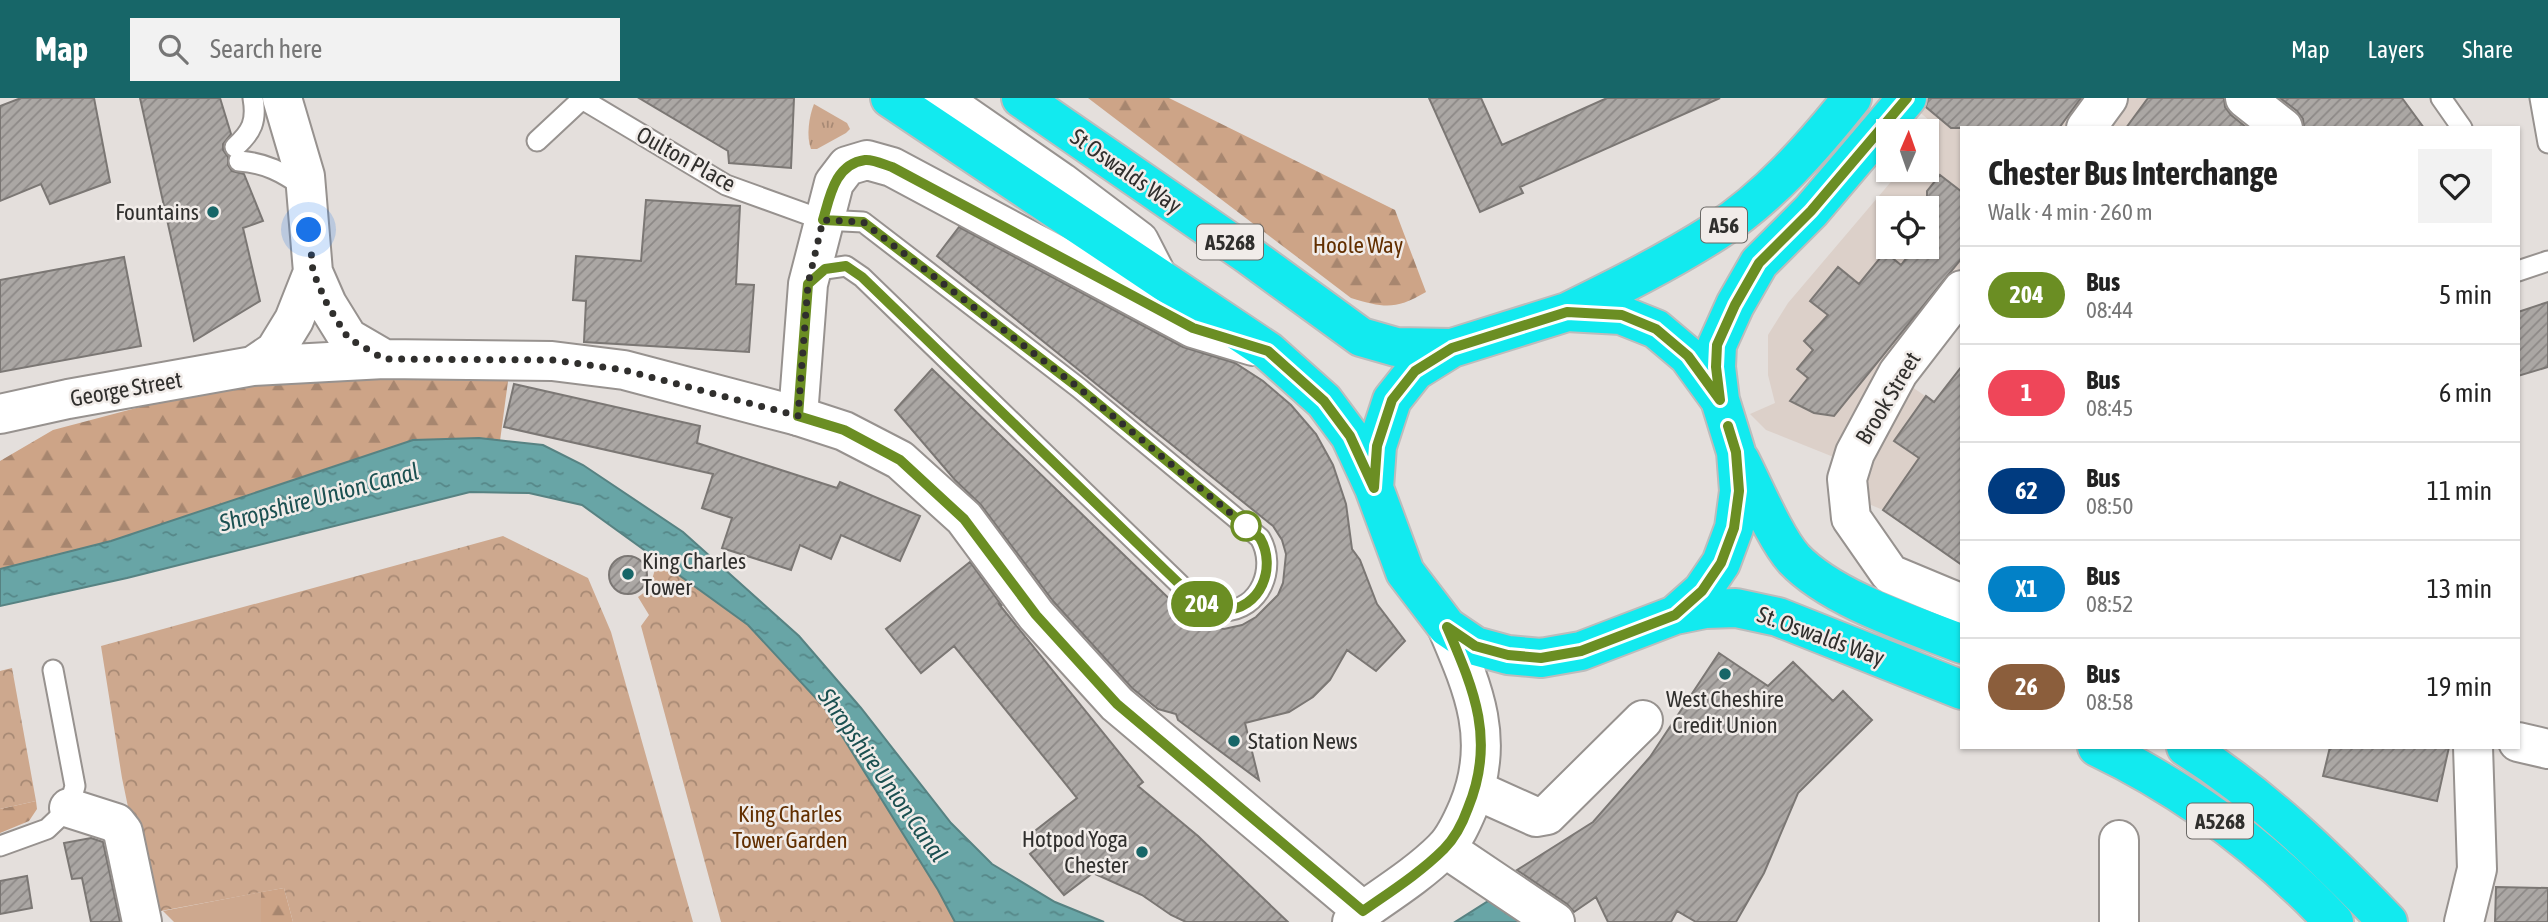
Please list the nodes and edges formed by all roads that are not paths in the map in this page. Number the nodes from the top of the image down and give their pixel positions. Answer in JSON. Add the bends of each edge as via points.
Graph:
{"nodes":[{"id":1,"x":253,"y":98,"type":"edge"},
{"id":2,"x":282,"y":98,"type":"edge"},
{"id":3,"x":890,"y":98,"type":"edge"},
{"id":4,"x":940,"y":98,"type":"edge"},
{"id":5,"x":1021,"y":98,"type":"edge"},
{"id":6,"x":1852,"y":98,"type":"edge"},
{"id":7,"x":1907,"y":98,"type":"edge"},
{"id":8,"x":2108,"y":98,"type":"edge"},
{"id":9,"x":2245,"y":98,"type":"edge"},
{"id":10,"x":2441,"y":98,"type":"edge"},
{"id":11,"x":2543,"y":101,"type":"edge"},
{"id":12,"x":2087,"y":126,"type":"edge"},
{"id":13,"x":2280,"y":126,"type":"edge"},
{"id":14,"x":2461,"y":126,"type":"edge"},
{"id":15,"x":537,"y":141,"type":"dead end"},
{"id":16,"x":2548,"y":143,"type":"edge"},
{"id":17,"x":304,"y":187,"type":"junction"},
{"id":18,"x":823,"y":220,"type":"junction"},
{"id":19,"x":2548,"y":261,"type":"edge"},
{"id":20,"x":2520,"y":270,"type":"edge"},
{"id":21,"x":313,"y":272,"type":"junction"},
{"id":22,"x":1158,"y":278,"type":"junction"},
{"id":23,"x":808,"y":284,"type":"junction"},
{"id":24,"x":1960,"y":293,"type":"edge"},
{"id":25,"x":1567,"y":312,"type":"junction"},
{"id":26,"x":1452,"y":348,"type":"junction"},
{"id":27,"x":1268,"y":351,"type":"junction"},
{"id":28,"x":384,"y":359,"type":"junction"},
{"id":29,"x":253,"y":366,"type":"junction"},
{"id":30,"x":1720,"y":400,"type":"junction"},
{"id":31,"x":0,"y":414,"type":"edge"},
{"id":32,"x":798,"y":416,"type":"junction"},
{"id":33,"x":1736,"y":452,"type":"junction"},
{"id":34,"x":1374,"y":488,"type":"junction"},
{"id":35,"x":1960,"y":603,"type":"edge"},
{"id":36,"x":1675,"y":615,"type":"junction"},
{"id":37,"x":1447,"y":627,"type":"junction"},
{"id":38,"x":1960,"y":643,"type":"edge"},
{"id":39,"x":53,"y":670,"type":"dead end"},
{"id":40,"x":1960,"y":689,"type":"edge"},
{"id":41,"x":1643,"y":720,"type":"dead end"},
{"id":42,"x":2520,"y":742,"type":"edge"},
{"id":43,"x":2101,"y":749,"type":"edge"},
{"id":44,"x":2189,"y":749,"type":"edge"},
{"id":45,"x":2473,"y":749,"type":"edge"},
{"id":46,"x":2548,"y":749,"type":"edge"},
{"id":47,"x":1476,"y":790,"type":"junction"},
{"id":48,"x":69,"y":807,"type":"junction"},
{"id":49,"x":2119,"y":840,"type":"dead end"},
{"id":50,"x":0,"y":846,"type":"edge"},
{"id":51,"x":1445,"y":848,"type":"junction"},
{"id":52,"x":2377,"y":910,"type":"edge"},
{"id":53,"x":1358,"y":917,"type":"edge"},
{"id":54,"x":2331,"y":919,"type":"edge"},
{"id":55,"x":142,"y":922,"type":"edge"},
{"id":56,"x":1555,"y":922,"type":"edge"},
{"id":57,"x":2119,"y":922,"type":"edge"},
{"id":58,"x":2464,"y":922,"type":"edge"}],
"edges":[{"from":1,"to":17,"type":"lane","via":[[251,133],[237,154],[281,170]]},
{"from":2,"to":17,"type":"street","via":[[305,176]]},
{"from":3,"to":22,"type":"highway","number":"A5268"},
{"from":4,"to":22,"type":"street","via":[[1139,241]]},
{"from":5,"to":26,"type":"highway","name":"St Oswalds Way","number":"A5268","via":[[1361,337],[1396,347]]},
{"from":6,"to":25,"type":"highway","number":"A56","via":[[1773,185],[1717,231]]},
{"from":7,"to":30,"type":"highway","number":"A56","via":[[1811,211],[1759,263],[1717,345]]},
{"from":8,"to":12,"type":"street"},
{"from":9,"to":13,"type":"street"},
{"from":10,"to":14,"type":"lane"},
{"from":11,"to":16,"type":"lane"},
{"from":15,"to":18,"type":"lane","name":"Oulton Place","via":[[582,99],[726,185]]},
{"from":17,"to":21,"type":"street"},
{"from":18,"to":23,"type":"street"},
{"from":18,"to":23,"type":"lane","via":[[863,222],[1079,388],[1260,538],[1268,556],[1263,586],[1247,603],[1223,611],[1197,601],[862,277],[846,266],[825,269]]},
{"from":18,"to":27,"type":"street","via":[[834,183],[847,166],[867,160],[892,167],[1193,328]]},
{"from":19,"to":20,"type":"lane"},
{"from":21,"to":28,"type":"street","via":[[348,338]]},
{"from":21,"to":29,"type":"street","via":[[294,320],[275,351]]},
{"from":22,"to":27,"type":"highway","number":"A5268"},
{"from":23,"to":32,"type":"street"},
{"from":24,"to":35,"type":"street","name":"Brook Street","via":[[1898,373],[1855,453],[1847,479],[1851,518],[1890,574]]},
{"from":25,"to":26,"type":"highway","number":"A5268"},
{"from":25,"to":30,"type":"highway","number":"A5268","via":[[1622,315],[1656,329],[1688,356]]},
{"from":26,"to":34,"type":"highway","number":"A5268","via":[[1415,371],[1392,400],[1377,446]]},
{"from":27,"to":34,"type":"highway","number":"A5268","via":[[1324,401],[1350,436]]},
{"from":28,"to":29,"type":"street","name":"George Street"},
{"from":28,"to":32,"type":"street","name":"George Street","via":[[552,360],[624,370]]},
{"from":29,"to":31,"type":"street","name":"George Street"},
{"from":30,"to":33,"type":"highway"},
{"from":32,"to":53,"type":"street","name":"George Street","via":[[844,430],[900,460],[964,519],[1036,615],[1117,704]]},
{"from":33,"to":36,"type":"highway","via":[[1739,491],[1734,528],[1721,563],[1702,591]]},
{"from":33,"to":38,"type":"highway","name":"St. Oswalds Way","via":[[1783,544],[1810,573],[1862,603]]},
{"from":34,"to":37,"type":"highway","number":"A5268","via":[[1405,572]]},
{"from":36,"to":37,"type":"highway","via":[[1581,651],[1541,658],[1475,646]]},
{"from":36,"to":40,"type":"highway","name":"St. Oswalds Way","via":[[1736,608],[1778,617]]},
{"from":37,"to":47,"type":"street","via":[[1471,684],[1483,746]]},
{"from":39,"to":48,"type":"lane","via":[[75,786]]},
{"from":41,"to":47,"type":"street","via":[[1547,815],[1536,817]]},
{"from":42,"to":46,"type":"street"},
{"from":43,"to":54,"type":"highway","number":"A5268","via":[[2236,832]]},
{"from":44,"to":52,"type":"highway","number":"A5268","via":[[2265,803]]},
{"from":45,"to":58,"type":"street","via":[[2477,869]]},
{"from":47,"to":51,"type":"street"},
{"from":48,"to":50,"type":"lane","via":[[47,829]]},
{"from":48,"to":55,"type":"street","via":[[116,823],[123,832]]},
{"from":49,"to":57,"type":"street"},
{"from":51,"to":53,"type":"street"},
{"from":51,"to":56,"type":"street"}]}
